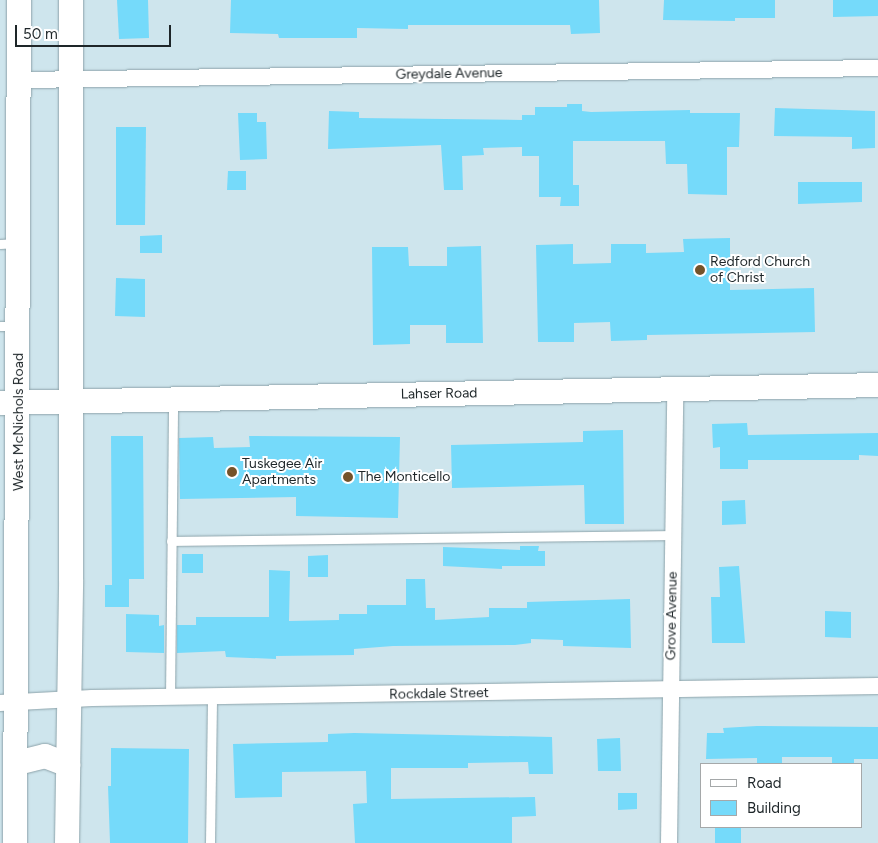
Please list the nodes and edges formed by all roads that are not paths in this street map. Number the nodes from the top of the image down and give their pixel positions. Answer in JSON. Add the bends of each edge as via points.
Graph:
{"nodes":[{"id":1,"x":19,"y":0,"type":"edge"},
{"id":2,"x":71,"y":0,"type":"edge"},
{"id":3,"x":878,"y":68,"type":"edge"},
{"id":4,"x":70,"y":79,"type":"junction"},
{"id":5,"x":20,"y":80,"type":"junction"},
{"id":6,"x":10,"y":243,"type":"edge"},
{"id":7,"x":10,"y":326,"type":"edge"},
{"id":8,"x":878,"y":385,"type":"edge"},
{"id":9,"x":675,"y":389,"type":"junction"},
{"id":10,"x":173,"y":399,"type":"junction"},
{"id":11,"x":71,"y":401,"type":"junction"},
{"id":12,"x":10,"y":403,"type":"edge"},
{"id":13,"x":673,"y":535,"type":"junction"},
{"id":14,"x":171,"y":541,"type":"junction"},
{"id":15,"x":878,"y":686,"type":"edge"},
{"id":16,"x":671,"y":690,"type":"junction"},
{"id":17,"x":212,"y":697,"type":"junction"},
{"id":18,"x":170,"y":698,"type":"junction"},
{"id":19,"x":69,"y":699,"type":"junction"},
{"id":20,"x":9,"y":701,"type":"edge"},
{"id":21,"x":16,"y":763,"type":"junction"},
{"id":22,"x":68,"y":765,"type":"junction"},
{"id":23,"x":15,"y":843,"type":"edge"},
{"id":24,"x":67,"y":843,"type":"edge"},
{"id":25,"x":210,"y":843,"type":"edge"},
{"id":26,"x":669,"y":843,"type":"edge"}],
"edges":[{"from":1,"to":5,"type":"main road","name":"West McNichols Road"},
{"from":2,"to":4,"type":"main road"},
{"from":3,"to":4,"type":"street","name":"Greydale Avenue"},
{"from":4,"to":5,"type":"street","name":"Greydale Avenue"},
{"from":4,"to":11,"type":"main road"},
{"from":5,"to":6,"type":"main road","name":"West McNichols Road"},
{"from":6,"to":7,"type":"main road","name":"West McNichols Road"},
{"from":7,"to":12,"type":"main road","name":"West McNichols Road"},
{"from":8,"to":9,"type":"main road","name":"Lahser Road"},
{"from":9,"to":10,"type":"main road","name":"Lahser Road"},
{"from":9,"to":13,"type":"street","name":"Grove Avenue"},
{"from":10,"to":11,"type":"main road","name":"Lahser Road"},
{"from":10,"to":14,"type":"lane"},
{"from":11,"to":12,"type":"main road","name":"Lahser Road"},
{"from":11,"to":19,"type":"main road"},
{"from":12,"to":20,"type":"main road","name":"West McNichols Road","via":[[14,497]]},
{"from":13,"to":14,"type":"lane"},
{"from":13,"to":16,"type":"street","name":"Grove Avenue"},
{"from":14,"to":18,"type":"lane"},
{"from":15,"to":16,"type":"street","name":"Rockdale Street"},
{"from":16,"to":17,"type":"street","name":"Rockdale Street"},
{"from":16,"to":26,"type":"street","name":"Grove Avenue"},
{"from":17,"to":18,"type":"street","name":"Rockdale Street"},
{"from":17,"to":25,"type":"lane"},
{"from":18,"to":19,"type":"street","name":"Rockdale Street"},
{"from":19,"to":20,"type":"street","name":"Rockdale Street"},
{"from":19,"to":22,"type":"main road"},
{"from":20,"to":21,"type":"main road","name":"West McNichols Road"},
{"from":21,"to":22,"type":"main road","via":[[45,756]]},
{"from":21,"to":23,"type":"main road","name":"West McNichols Road"},
{"from":22,"to":24,"type":"main road"}]}
